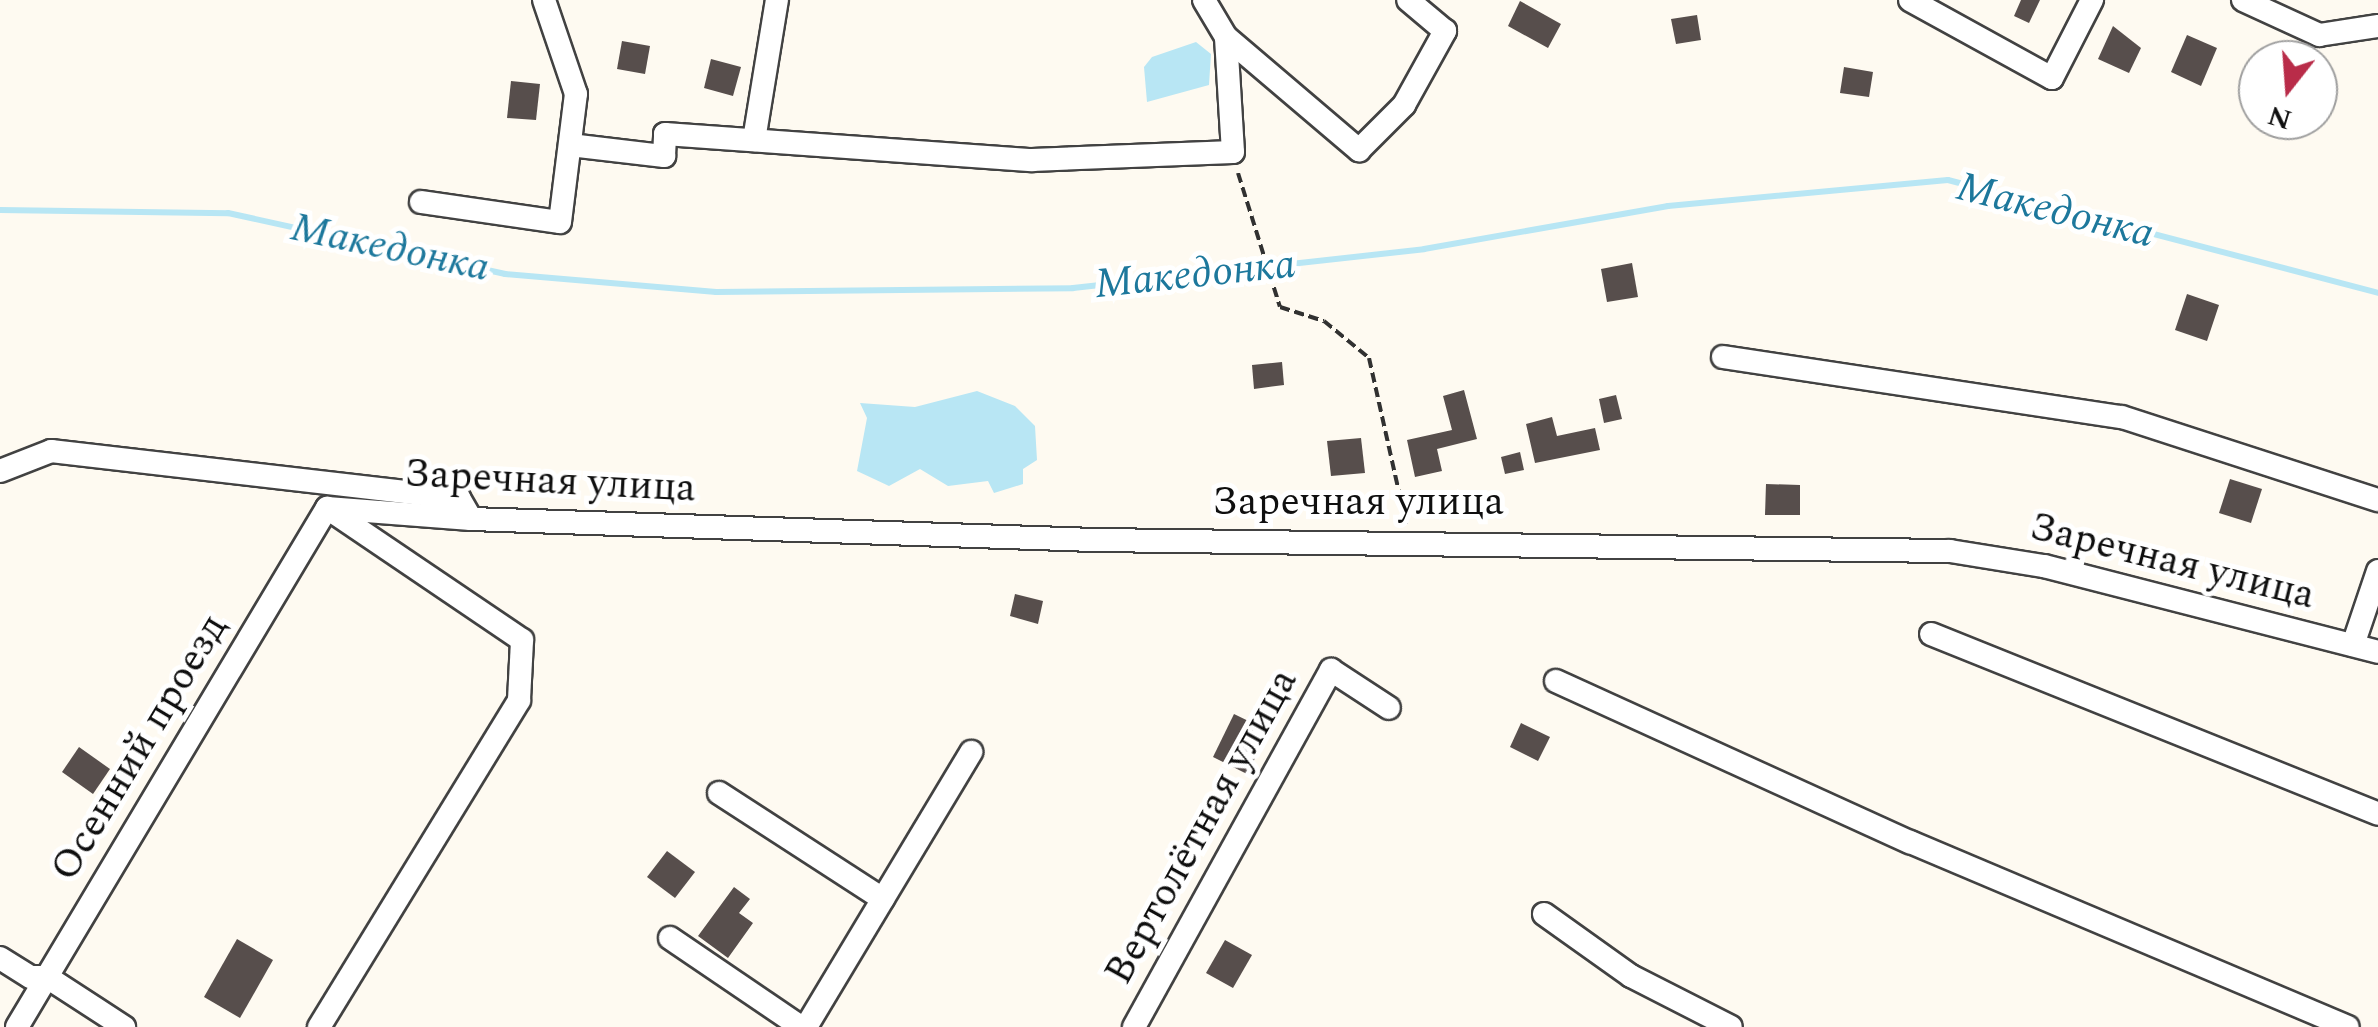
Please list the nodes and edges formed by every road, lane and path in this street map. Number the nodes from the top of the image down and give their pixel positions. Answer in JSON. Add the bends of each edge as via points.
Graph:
{"nodes":[{"id":1,"x":544,"y":0,"type":"edge"},
{"id":2,"x":776,"y":0,"type":"edge"},
{"id":3,"x":1204,"y":0,"type":"edge"},
{"id":4,"x":1408,"y":0,"type":"edge"},
{"id":5,"x":1910,"y":0,"type":"edge"},
{"id":6,"x":2092,"y":0,"type":"edge"},
{"id":7,"x":2243,"y":0,"type":"edge"},
{"id":8,"x":2378,"y":26,"type":"edge"},
{"id":9,"x":1226,"y":37,"type":"junction"},
{"id":10,"x":754,"y":140,"type":"junction"},
{"id":11,"x":570,"y":145,"type":"junction"},
{"id":12,"x":1233,"y":152,"type":"junction"},
{"id":13,"x":421,"y":202,"type":"dead end"},
{"id":14,"x":1722,"y":357,"type":"dead end"},
{"id":15,"x":0,"y":471,"type":"edge"},
{"id":16,"x":2378,"y":500,"type":"edge"},
{"id":17,"x":327,"y":508,"type":"junction"},
{"id":18,"x":471,"y":519,"type":"junction"},
{"id":19,"x":1406,"y":539,"type":"junction"},
{"id":20,"x":2378,"y":571,"type":"edge"},
{"id":21,"x":1931,"y":634,"type":"dead end"},
{"id":22,"x":2352,"y":645,"type":"junction"},
{"id":23,"x":2378,"y":652,"type":"edge"},
{"id":24,"x":1556,"y":681,"type":"dead end"},
{"id":25,"x":1389,"y":708,"type":"dead end"},
{"id":26,"x":971,"y":752,"type":"dead end"},
{"id":27,"x":719,"y":793,"type":"dead end"},
{"id":28,"x":2378,"y":814,"type":"edge"},
{"id":29,"x":883,"y":899,"type":"junction"},
{"id":30,"x":1544,"y":914,"type":"dead end"},
{"id":31,"x":670,"y":938,"type":"dead end"},
{"id":32,"x":0,"y":958,"type":"edge"},
{"id":33,"x":47,"y":977,"type":"junction"},
{"id":34,"x":17,"y":1027,"type":"edge"},
{"id":35,"x":124,"y":1027,"type":"edge"},
{"id":36,"x":319,"y":1027,"type":"edge"},
{"id":37,"x":803,"y":1027,"type":"edge"},
{"id":38,"x":1134,"y":1027,"type":"edge"},
{"id":39,"x":1730,"y":1027,"type":"edge"},
{"id":40,"x":2348,"y":1027,"type":"edge"}],
"edges":[{"from":1,"to":11,"type":"street","via":[[576,94]]},
{"from":2,"to":10,"type":"street"},
{"from":3,"to":9,"type":"street"},
{"from":4,"to":9,"type":"street","via":[[1445,31],[1404,105],[1359,150]]},
{"from":5,"to":6,"type":"street","via":[[2052,78]]},
{"from":7,"to":8,"type":"street","via":[[2320,35]]},
{"from":9,"to":12,"type":"street"},
{"from":10,"to":11,"type":"street","via":[[665,134],[664,156]]},
{"from":10,"to":12,"type":"street","via":[[1032,160]]},
{"from":11,"to":13,"type":"street","via":[[560,222]]},
{"from":12,"to":19,"type":"path","via":[[1280,307],[1324,321],[1369,358],[1406,508]]},
{"from":14,"to":16,"type":"street","via":[[2122,417]]},
{"from":15,"to":18,"type":"street","via":[[51,451],[459,498]]},
{"from":17,"to":18,"type":"street","name":"Заречная улица"},
{"from":17,"to":33,"type":"street","name":"Осенний проезд"},
{"from":17,"to":36,"type":"street","via":[[522,640],[520,700]]},
{"from":18,"to":19,"type":"street","name":"Заречная улица","via":[[1095,540]]},
{"from":19,"to":22,"type":"street","name":"Заречная улица","via":[[1950,551],[2044,566]]},
{"from":20,"to":22,"type":"street"},
{"from":21,"to":28,"type":"street"},
{"from":22,"to":23,"type":"street","name":"Заречная улица"},
{"from":24,"to":40,"type":"street","via":[[1910,842]]},
{"from":25,"to":38,"type":"street","name":"Вертолётная улица","via":[[1331,670]]},
{"from":26,"to":29,"type":"street"},
{"from":27,"to":29,"type":"street"},
{"from":29,"to":37,"type":"street"},
{"from":30,"to":39,"type":"street","via":[[1631,976]]},
{"from":31,"to":37,"type":"street"},
{"from":32,"to":33,"type":"street","via":[[31,977]]},
{"from":33,"to":34,"type":"street","name":"Осенний проезд"},
{"from":33,"to":35,"type":"street"}]}
